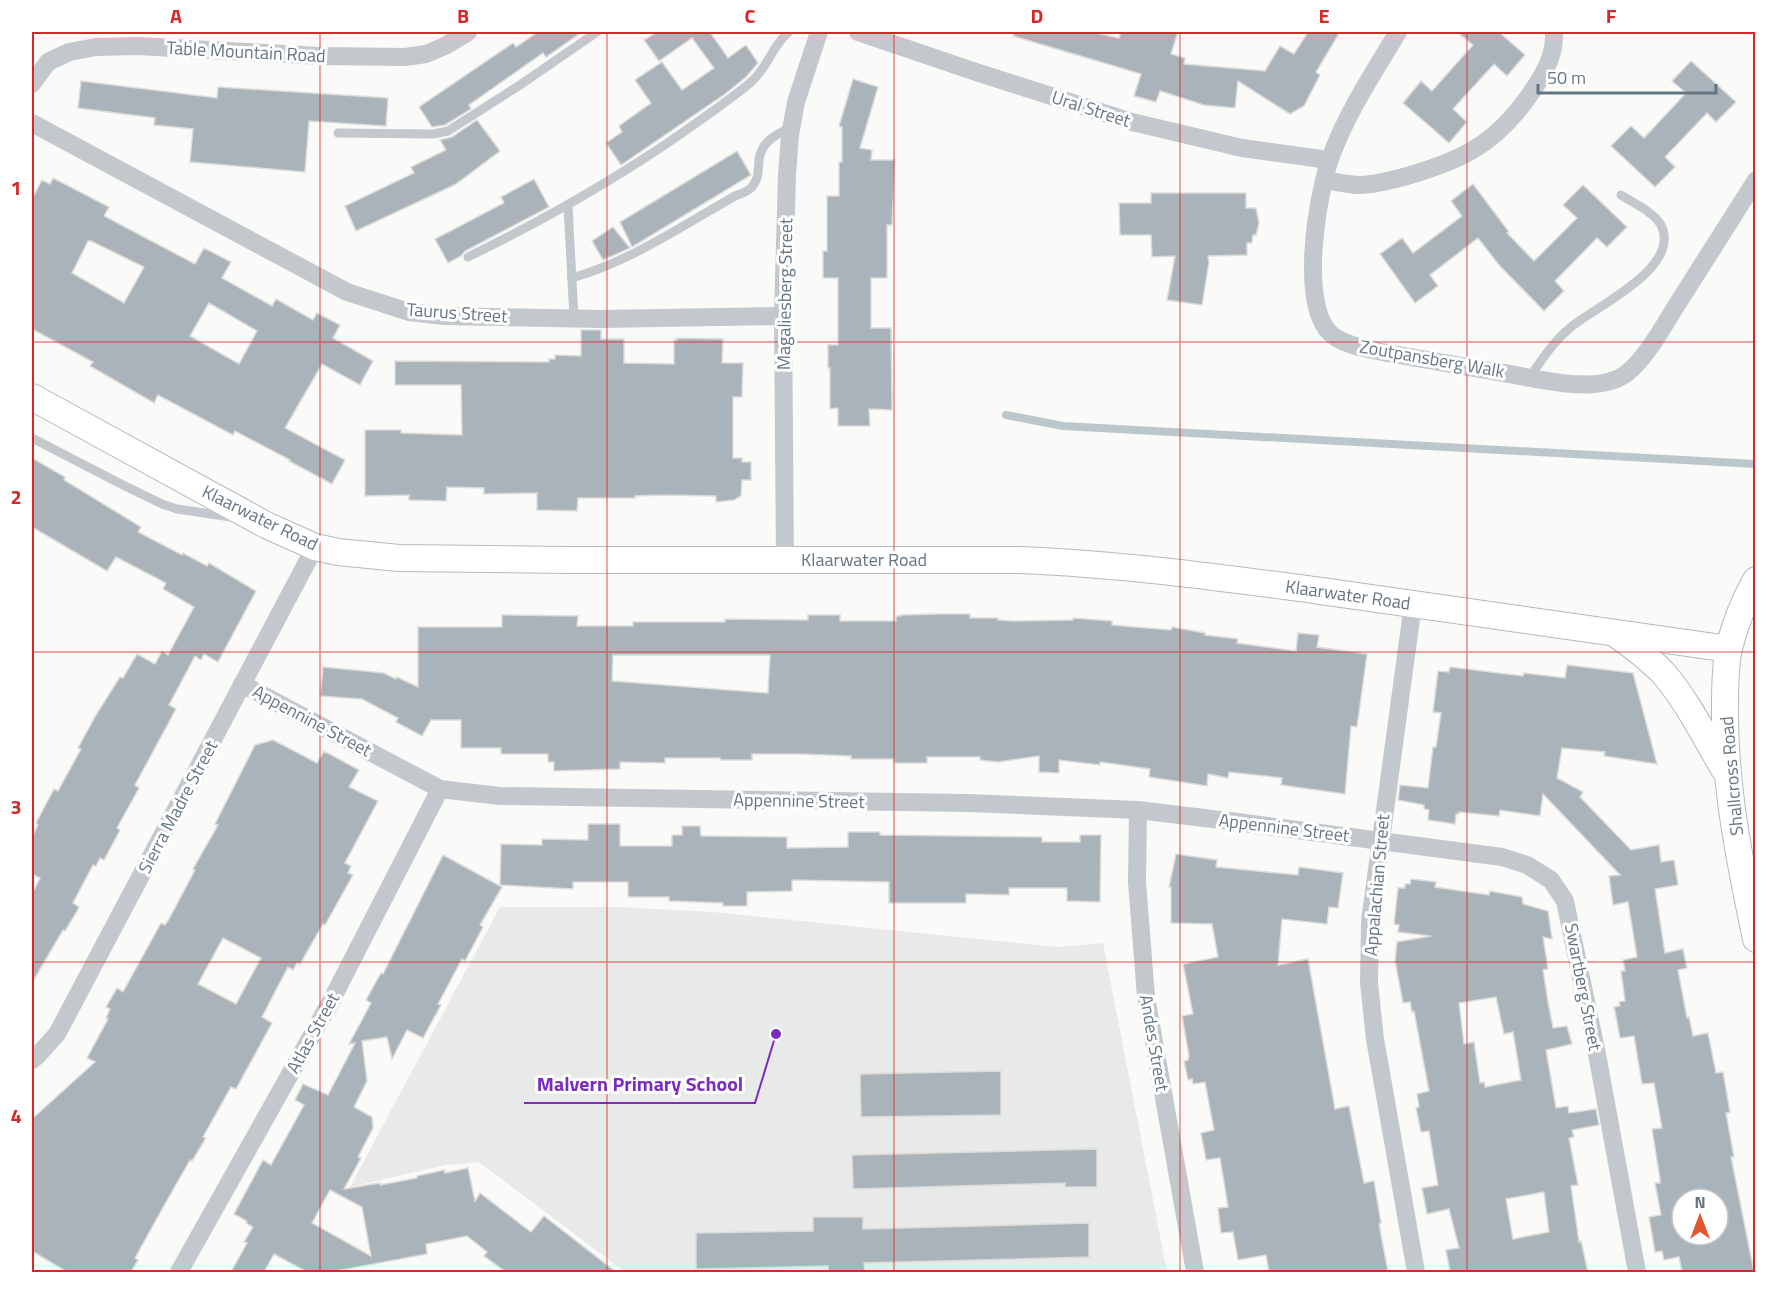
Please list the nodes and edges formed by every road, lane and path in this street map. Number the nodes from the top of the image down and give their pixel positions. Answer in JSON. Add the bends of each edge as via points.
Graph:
{"nodes":[{"id":1,"x":468,"y":32,"type":"edge"},
{"id":2,"x":597,"y":32,"type":"edge"},
{"id":3,"x":789,"y":32,"type":"edge"},
{"id":4,"x":819,"y":32,"type":"edge"},
{"id":5,"x":858,"y":32,"type":"edge"},
{"id":6,"x":1398,"y":32,"type":"edge"},
{"id":7,"x":1554,"y":32,"type":"edge"},
{"id":8,"x":32,"y":84,"type":"edge"},
{"id":9,"x":32,"y":123,"type":"edge"},
{"id":10,"x":791,"y":128,"type":"junction"},
{"id":11,"x":338,"y":133,"type":"dead end"},
{"id":12,"x":1329,"y":160,"type":"junction"},
{"id":13,"x":1325,"y":180,"type":"junction"},
{"id":14,"x":1755,"y":180,"type":"edge"},
{"id":15,"x":1621,"y":195,"type":"dead end"},
{"id":16,"x":567,"y":206,"type":"junction"},
{"id":17,"x":468,"y":257,"type":"dead end"},
{"id":18,"x":572,"y":278,"type":"junction"},
{"id":19,"x":783,"y":316,"type":"junction"},
{"id":20,"x":574,"y":318,"type":"junction"},
{"id":21,"x":1530,"y":377,"type":"junction"},
{"id":22,"x":32,"y":397,"type":"edge"},
{"id":23,"x":32,"y":438,"type":"edge"},
{"id":24,"x":266,"y":525,"type":"junction"},
{"id":25,"x":315,"y":547,"type":"junction"},
{"id":26,"x":785,"y":560,"type":"junction"},
{"id":27,"x":1755,"y":580,"type":"edge"},
{"id":28,"x":1413,"y":604,"type":"junction"},
{"id":29,"x":1615,"y":633,"type":"junction"},
{"id":30,"x":1729,"y":649,"type":"junction"},
{"id":31,"x":242,"y":684,"type":"junction"},
{"id":32,"x":1728,"y":776,"type":"junction"},
{"id":33,"x":440,"y":789,"type":"junction"},
{"id":34,"x":1138,"y":810,"type":"junction"},
{"id":35,"x":1380,"y":841,"type":"junction"},
{"id":36,"x":1755,"y":939,"type":"edge"},
{"id":37,"x":32,"y":1060,"type":"edge"},
{"id":38,"x":179,"y":1272,"type":"edge"},
{"id":39,"x":1195,"y":1272,"type":"edge"},
{"id":40,"x":1416,"y":1272,"type":"edge"},
{"id":41,"x":1637,"y":1272,"type":"edge"}],
"edges":[{"from":1,"to":8,"type":"street","name":"Table Mountain Road","via":[[426,54],[405,57],[96,47],[69,52],[48,62]]},
{"from":2,"to":11,"type":"lane","via":[[448,131]]},
{"from":3,"to":16,"type":"lane","via":[[753,81],[662,147]]},
{"from":4,"to":10,"type":"street","name":"Magaliesberg Street"},
{"from":5,"to":12,"type":"street","name":"Ural Street","via":[[1132,122],[1242,148]]},
{"from":6,"to":12,"type":"street","name":"Zoutpansberg Walk"},
{"from":7,"to":13,"type":"street","via":[[1555,47],[1550,61],[1526,100],[1504,126],[1470,152],[1379,183],[1359,185]]},
{"from":9,"to":20,"type":"street","name":"Taurus Street","via":[[356,296],[409,312],[444,316]]},
{"from":10,"to":18,"type":"lane","via":[[770,139],[764,147],[758,177],[751,189],[624,258]]},
{"from":10,"to":19,"type":"street","name":"Magaliesberg Street"},
{"from":12,"to":13,"type":"street","name":"Zoutpansberg Walk"},
{"from":13,"to":21,"type":"street","name":"Zoutpansberg Walk","via":[[1313,253],[1313,282],[1322,324],[1334,337],[1354,346],[1422,360]]},
{"from":14,"to":21,"type":"street","name":"Zoutpansberg Walk","via":[[1659,333],[1627,373],[1610,382],[1591,384]]},
{"from":15,"to":21,"type":"lane","via":[[1656,218],[1662,227],[1663,246],[1658,257],[1647,273],[1571,327],[1554,343]]},
{"from":16,"to":17,"type":"lane"},
{"from":16,"to":18,"type":"lane"},
{"from":18,"to":20,"type":"lane"},
{"from":19,"to":20,"type":"street","name":"Taurus Street"},
{"from":19,"to":26,"type":"street","name":"Magaliesberg Street"},
{"from":22,"to":24,"type":"street","name":"Klaarwater Road"},
{"from":23,"to":24,"type":"lane","via":[[162,504]]},
{"from":24,"to":25,"type":"street","name":"Klaarwater Road"},
{"from":25,"to":26,"type":"street","name":"Klaarwater Road","via":[[399,558]]},
{"from":25,"to":31,"type":"street","name":"Sierra Madre Street"},
{"from":26,"to":28,"type":"street","name":"Klaarwater Road","via":[[1080,563],[1162,570]]},
{"from":27,"to":30,"type":"street","name":"Shallcross Road"},
{"from":28,"to":29,"type":"street","name":"Klaarwater Road"},
{"from":28,"to":35,"type":"street","name":"Appalachian Street"},
{"from":29,"to":30,"type":"street","name":"Klaarwater Road"},
{"from":29,"to":32,"type":"street","via":[[1641,652],[1683,699]]},
{"from":30,"to":32,"type":"street","name":"Shallcross Road","via":[[1725,742]]},
{"from":31,"to":33,"type":"street","name":"Appennine Street"},
{"from":31,"to":37,"type":"street","name":"Sierra Madre Street","via":[[57,1034]]},
{"from":32,"to":36,"type":"street","name":"Shallcross Road"},
{"from":33,"to":34,"type":"street","name":"Appennine Street","via":[[500,796],[968,803]]},
{"from":33,"to":38,"type":"street","name":"Atlas Street","via":[[330,1004]]},
{"from":34,"to":35,"type":"street","name":"Appennine Street"},
{"from":34,"to":39,"type":"street","name":"Andes Street","via":[[1138,893],[1146,997]]},
{"from":35,"to":40,"type":"street","name":"Appalachian Street","via":[[1370,921],[1369,983],[1375,1039]]},
{"from":35,"to":41,"type":"street","name":"Swartberg Street","via":[[1502,857],[1527,865],[1551,880],[1565,901]]}]}
